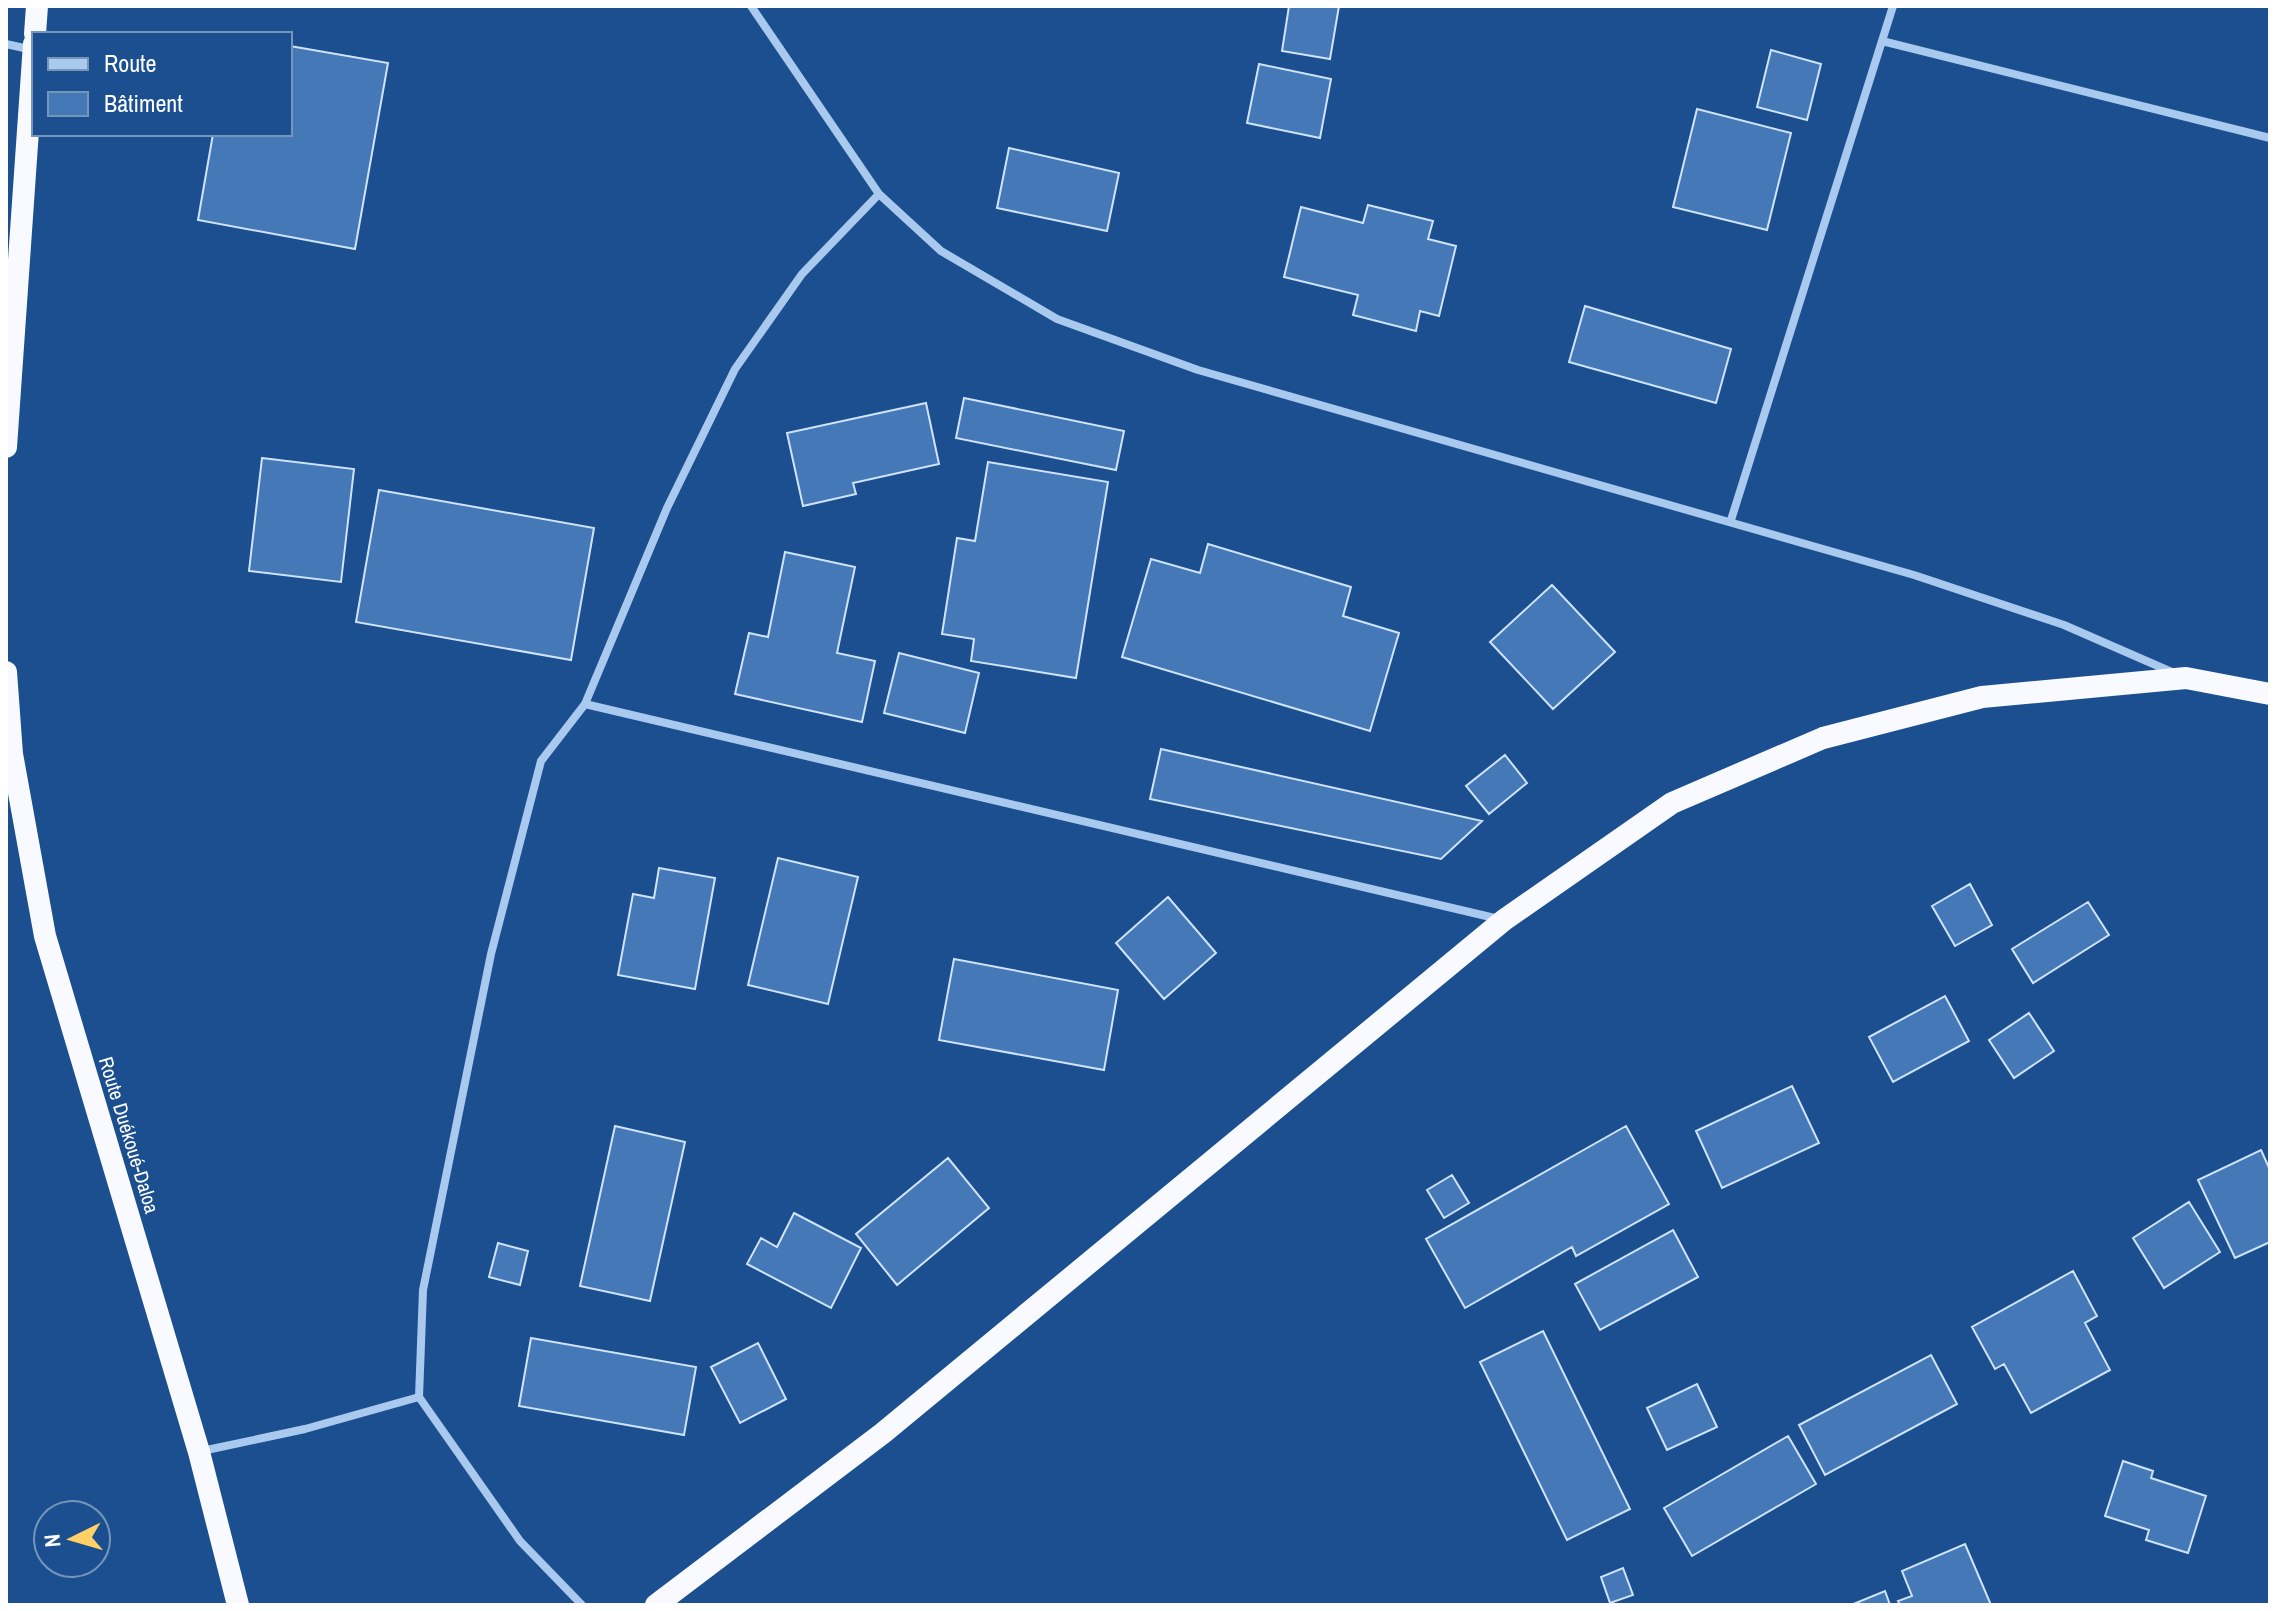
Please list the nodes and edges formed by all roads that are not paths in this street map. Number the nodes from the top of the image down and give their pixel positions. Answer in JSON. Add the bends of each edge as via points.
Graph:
{"nodes":[{"id":1,"x":37,"y":6,"type":"edge"},
{"id":2,"x":751,"y":6,"type":"edge"},
{"id":3,"x":1893,"y":6,"type":"edge"},
{"id":4,"x":35,"y":32,"type":"edge"},
{"id":5,"x":1882,"y":41,"type":"junction"},
{"id":6,"x":6,"y":44,"type":"edge"},
{"id":7,"x":32,"y":50,"type":"edge"},
{"id":8,"x":32,"y":65,"type":"edge"},
{"id":9,"x":2270,"y":138,"type":"edge"},
{"id":10,"x":879,"y":194,"type":"junction"},
{"id":11,"x":6,"y":447,"type":"edge"},
{"id":12,"x":1731,"y":520,"type":"junction"},
{"id":13,"x":6,"y":672,"type":"edge"},
{"id":14,"x":2186,"y":678,"type":"junction"},
{"id":15,"x":2270,"y":694,"type":"edge"},
{"id":16,"x":585,"y":704,"type":"junction"},
{"id":17,"x":1504,"y":920,"type":"junction"},
{"id":18,"x":419,"y":1397,"type":"junction"},
{"id":19,"x":199,"y":1452,"type":"junction"},
{"id":20,"x":238,"y":1605,"type":"edge"},
{"id":21,"x":582,"y":1605,"type":"edge"},
{"id":22,"x":656,"y":1605,"type":"edge"}],
"edges":[{"from":1,"to":4,"type":"highway"},
{"from":2,"to":10,"type":"street"},
{"from":3,"to":5,"type":"street"},
{"from":5,"to":9,"type":"street"},
{"from":5,"to":12,"type":"street"},
{"from":6,"to":7,"type":"street"},
{"from":8,"to":11,"type":"highway"},
{"from":10,"to":12,"type":"street","via":[[941,251],[1057,319],[1198,370]]},
{"from":10,"to":16,"type":"street","via":[[802,274],[735,369],[667,508]]},
{"from":12,"to":14,"type":"street","via":[[2064,625]]},
{"from":13,"to":19,"type":"highway","name":"Route Duékoué-Daloa","via":[[12,754],[45,936]]},
{"from":14,"to":15,"type":"highway"},
{"from":14,"to":17,"type":"highway","via":[[1982,697],[1823,738],[1672,803]]},
{"from":16,"to":17,"type":"street"},
{"from":16,"to":18,"type":"street","via":[[541,761],[491,954],[423,1290]]},
{"from":17,"to":22,"type":"highway","via":[[883,1433]]},
{"from":18,"to":19,"type":"street"},
{"from":18,"to":21,"type":"street","via":[[520,1541]]},
{"from":19,"to":20,"type":"highway","name":"Route Duékoué-Daloa"}]}
